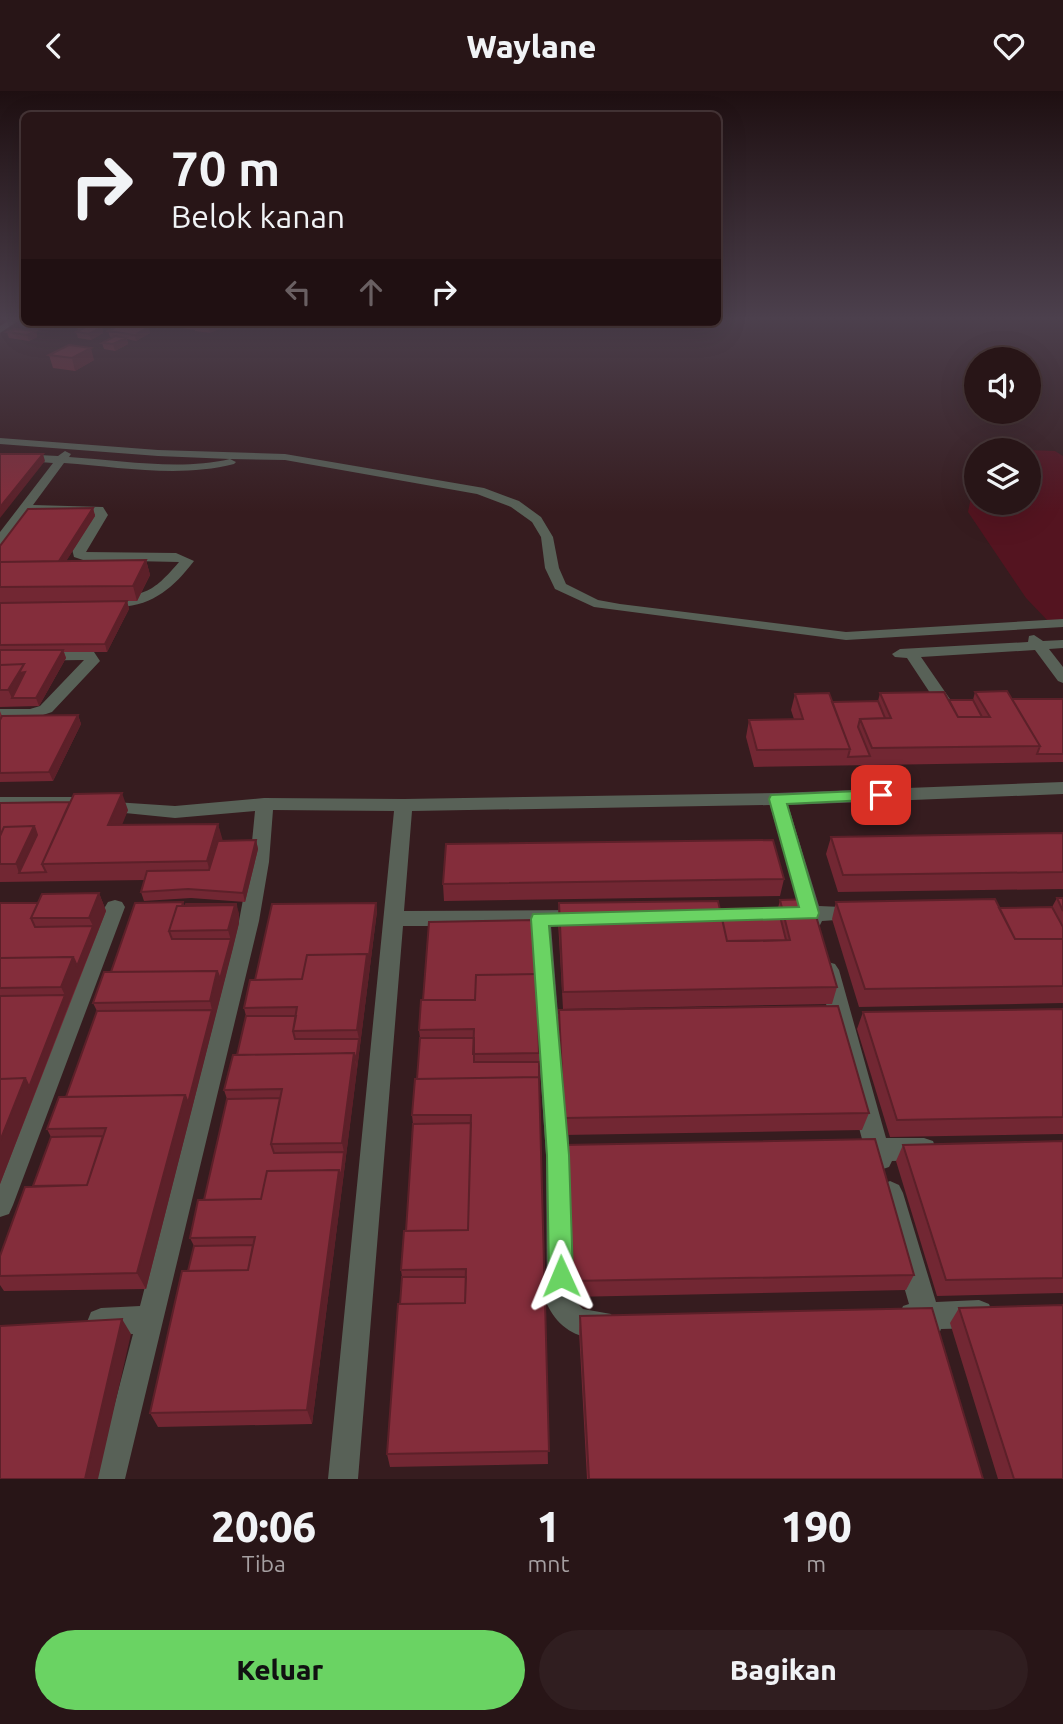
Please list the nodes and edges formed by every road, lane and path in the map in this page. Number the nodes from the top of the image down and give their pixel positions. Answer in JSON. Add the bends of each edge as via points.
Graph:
{"nodes":[{"id":1,"x":0,"y":441,"type":"edge"},
{"id":2,"x":71,"y":447,"type":"junction"},
{"id":3,"x":0,"y":456,"type":"edge"},
{"id":4,"x":242,"y":456,"type":"junction"},
{"id":5,"x":59,"y":460,"type":"junction"},
{"id":6,"x":26,"y":509,"type":"junction"},
{"id":7,"x":0,"y":541,"type":"edge"},
{"id":8,"x":88,"y":605,"type":"edge"},
{"id":9,"x":1063,"y":623,"type":"edge"},
{"id":10,"x":1024,"y":626,"type":"junction"},
{"id":11,"x":1063,"y":644,"type":"edge"},
{"id":12,"x":1040,"y":646,"type":"junction"},
{"id":13,"x":0,"y":656,"type":"edge"},
{"id":14,"x":1063,"y":678,"type":"edge"},
{"id":15,"x":918,"y":702,"type":"edge"},
{"id":16,"x":0,"y":714,"type":"edge"},
{"id":17,"x":1063,"y":788,"type":"edge"},
{"id":18,"x":777,"y":799,"type":"junction"},
{"id":19,"x":0,"y":803,"type":"edge"},
{"id":20,"x":264,"y":804,"type":"junction"},
{"id":21,"x":404,"y":805,"type":"junction"},
{"id":22,"x":115,"y":907,"type":"junction"},
{"id":23,"x":142,"y":907,"type":"edge"},
{"id":24,"x":89,"y":908,"type":"edge"},
{"id":25,"x":810,"y":913,"type":"junction"},
{"id":26,"x":877,"y":913,"type":"edge"},
{"id":27,"x":783,"y":914,"type":"edge"},
{"id":28,"x":594,"y":918,"type":"edge"},
{"id":29,"x":392,"y":919,"type":"junction"},
{"id":30,"x":540,"y":919,"type":"junction"},
{"id":31,"x":843,"y":1020,"type":"junction"},
{"id":32,"x":871,"y":1020,"type":"edge"},
{"id":33,"x":816,"y":1021,"type":"edge"},
{"id":34,"x":549,"y":1023,"type":"junction"},
{"id":35,"x":597,"y":1024,"type":"edge"},
{"id":36,"x":877,"y":1149,"type":"junction"},
{"id":37,"x":944,"y":1149,"type":"edge"},
{"id":38,"x":835,"y":1150,"type":"edge"},
{"id":39,"x":558,"y":1155,"type":"junction"},
{"id":40,"x":608,"y":1155,"type":"edge"},
{"id":41,"x":0,"y":1205,"type":"edge"},
{"id":42,"x":1009,"y":1313,"type":"edge"},
{"id":43,"x":927,"y":1315,"type":"junction"},
{"id":44,"x":886,"y":1316,"type":"edge"},
{"id":45,"x":152,"y":1319,"type":"junction"},
{"id":46,"x":69,"y":1323,"type":"edge"},
{"id":47,"x":624,"y":1324,"type":"edge"},
{"id":48,"x":934,"y":1341,"type":"edge"},
{"id":49,"x":110,"y":1479,"type":"edge"},
{"id":50,"x":343,"y":1479,"type":"edge"}],
"edges":[{"from":1,"to":2,"type":"street"},
{"from":2,"to":4,"type":"street"},
{"from":2,"to":5,"type":"street"},
{"from":3,"to":5,"type":"street"},
{"from":4,"to":5,"type":"street","via":[[226,464],[199,467]]},
{"from":4,"to":10,"type":"street","via":[[348,466],[480,491],[515,504],[537,520],[547,537],[559,586],[594,603],[846,636]]},
{"from":5,"to":6,"type":"street"},
{"from":6,"to":7,"type":"street"},
{"from":6,"to":8,"type":"street","via":[[99,510],[102,515],[79,549],[83,556],[187,561],[149,599],[134,604]]},
{"from":9,"to":10,"type":"street"},
{"from":10,"to":12,"type":"street"},
{"from":11,"to":12,"type":"street"},
{"from":12,"to":14,"type":"street"},
{"from":12,"to":15,"type":"street","via":[[906,654],[951,702]]},
{"from":13,"to":16,"type":"street","via":[[89,655],[92,661],[46,709]]},
{"from":17,"to":18,"type":"street"},
{"from":18,"to":21,"type":"street"},
{"from":18,"to":25,"type":"street"},
{"from":19,"to":20,"type":"street","via":[[93,803],[175,812]]},
{"from":20,"to":21,"type":"street"},
{"from":20,"to":45,"type":"street","via":[[265,833],[243,906]]},
{"from":21,"to":29,"type":"street"},
{"from":22,"to":23,"type":"street"},
{"from":22,"to":24,"type":"street"},
{"from":22,"to":41,"type":"street"},
{"from":25,"to":26,"type":"street"},
{"from":25,"to":27,"type":"street"},
{"from":25,"to":31,"type":"street"},
{"from":28,"to":30,"type":"street"},
{"from":29,"to":30,"type":"street"},
{"from":29,"to":50,"type":"street"},
{"from":30,"to":34,"type":"street"},
{"from":31,"to":32,"type":"street"},
{"from":31,"to":33,"type":"street"},
{"from":31,"to":36,"type":"street"},
{"from":34,"to":35,"type":"street"},
{"from":34,"to":39,"type":"street"},
{"from":36,"to":37,"type":"street"},
{"from":36,"to":38,"type":"street"},
{"from":36,"to":43,"type":"street"},
{"from":39,"to":40,"type":"street"},
{"from":39,"to":47,"type":"street","via":[[564,1311],[582,1323]]},
{"from":42,"to":43,"type":"street"},
{"from":43,"to":44,"type":"street"},
{"from":43,"to":48,"type":"street"},
{"from":45,"to":46,"type":"street"},
{"from":45,"to":49,"type":"street"}]}
